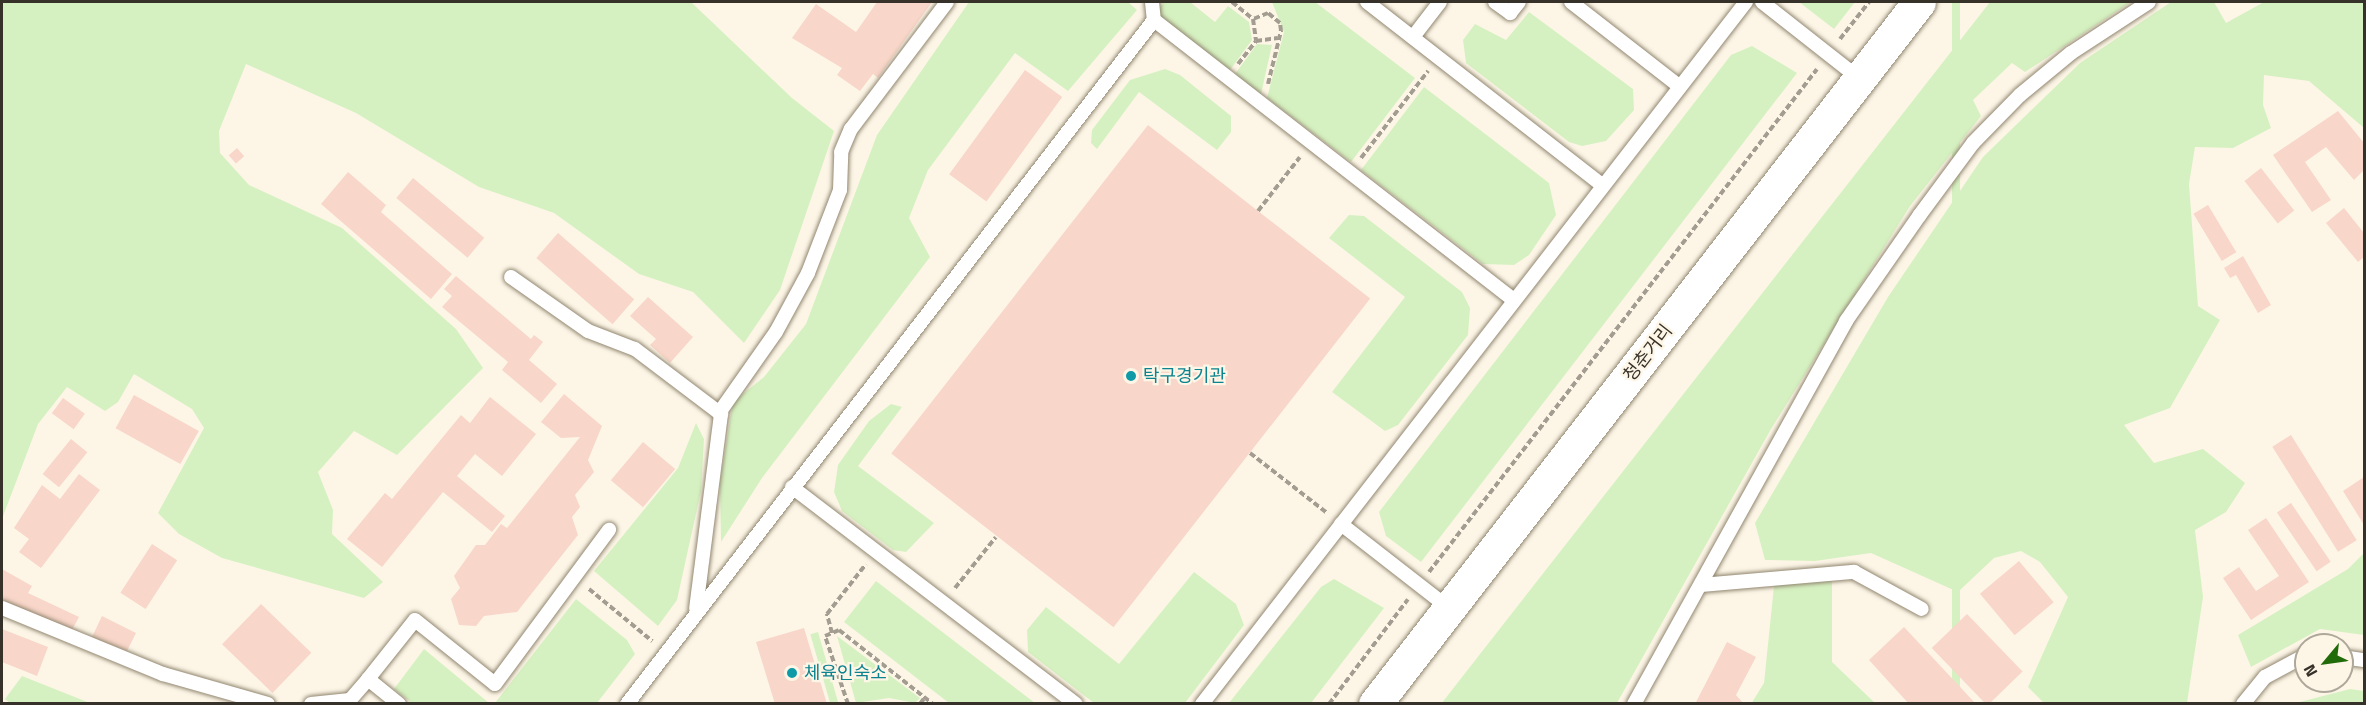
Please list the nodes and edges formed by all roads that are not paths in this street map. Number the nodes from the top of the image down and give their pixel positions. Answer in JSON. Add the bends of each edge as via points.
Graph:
{"nodes":[{"id":1,"x":947,"y":2,"type":"edge"},
{"id":2,"x":1152,"y":2,"type":"edge"},
{"id":3,"x":1367,"y":2,"type":"edge"},
{"id":4,"x":1440,"y":2,"type":"edge"},
{"id":5,"x":1496,"y":2,"type":"edge"},
{"id":6,"x":1519,"y":2,"type":"edge"},
{"id":7,"x":1570,"y":2,"type":"edge"},
{"id":8,"x":1746,"y":2,"type":"edge"},
{"id":9,"x":1762,"y":2,"type":"edge"},
{"id":10,"x":1919,"y":2,"type":"edge"},
{"id":11,"x":2149,"y":2,"type":"edge"},
{"id":12,"x":1154,"y":20,"type":"junction"},
{"id":13,"x":1413,"y":37,"type":"junction"},
{"id":14,"x":1860,"y":79,"type":"junction"},
{"id":15,"x":1680,"y":87,"type":"junction"},
{"id":16,"x":1603,"y":186,"type":"junction"},
{"id":17,"x":511,"y":277,"type":"dead end"},
{"id":18,"x":1514,"y":300,"type":"junction"},
{"id":19,"x":719,"y":412,"type":"junction"},
{"id":20,"x":792,"y":487,"type":"junction"},
{"id":21,"x":1341,"y":524,"type":"junction"},
{"id":22,"x":609,"y":530,"type":"dead end"},
{"id":23,"x":1701,"y":585,"type":"junction"},
{"id":24,"x":2,"y":608,"type":"edge"},
{"id":25,"x":1449,"y":608,"type":"junction"},
{"id":26,"x":1922,"y":609,"type":"dead end"},
{"id":27,"x":696,"y":610,"type":"junction"},
{"id":28,"x":2294,"y":661,"type":"edge"},
{"id":29,"x":368,"y":679,"type":"junction"},
{"id":30,"x":268,"y":704,"type":"edge"},
{"id":31,"x":311,"y":704,"type":"edge"},
{"id":32,"x":399,"y":704,"type":"edge"},
{"id":33,"x":627,"y":704,"type":"edge"},
{"id":34,"x":1076,"y":704,"type":"edge"},
{"id":35,"x":1202,"y":704,"type":"edge"},
{"id":36,"x":1376,"y":704,"type":"edge"},
{"id":37,"x":1634,"y":704,"type":"edge"},
{"id":38,"x":2243,"y":704,"type":"edge"}],
"edges":[{"from":1,"to":19,"type":"lane","via":[[851,129],[841,152],[840,190],[808,273],[776,332]]},
{"from":2,"to":12,"type":"lane"},
{"from":3,"to":13,"type":"lane"},
{"from":4,"to":13,"type":"lane"},
{"from":5,"to":6,"type":"lane","via":[[1510,13]]},
{"from":7,"to":15,"type":"lane"},
{"from":8,"to":15,"type":"lane"},
{"from":9,"to":14,"type":"lane"},
{"from":10,"to":14,"type":"main road","name":"청춘거리"},
{"from":11,"to":23,"type":"lane","via":[[2071,53],[1973,143],[1846,321]]},
{"from":12,"to":18,"type":"lane"},
{"from":12,"to":20,"type":"lane"},
{"from":13,"to":16,"type":"lane"},
{"from":14,"to":25,"type":"main road","name":"청춘거리"},
{"from":15,"to":16,"type":"lane"},
{"from":16,"to":18,"type":"lane"},
{"from":17,"to":19,"type":"lane","via":[[588,331],[635,349]]},
{"from":18,"to":21,"type":"lane"},
{"from":19,"to":27,"type":"lane"},
{"from":20,"to":27,"type":"lane"},
{"from":20,"to":34,"type":"lane","via":[[945,600]]},
{"from":21,"to":25,"type":"lane"},
{"from":21,"to":35,"type":"lane"},
{"from":22,"to":29,"type":"lane","via":[[495,684],[415,620]]},
{"from":23,"to":26,"type":"lane","via":[[1854,572]]},
{"from":23,"to":37,"type":"lane"},
{"from":24,"to":30,"type":"lane","via":[[163,674]]},
{"from":25,"to":36,"type":"main road","name":"청춘거리"},
{"from":27,"to":33,"type":"lane"},
{"from":28,"to":38,"type":"lane","via":[[2265,677]]},
{"from":29,"to":31,"type":"lane","via":[[350,700]]},
{"from":29,"to":32,"type":"lane"}]}
